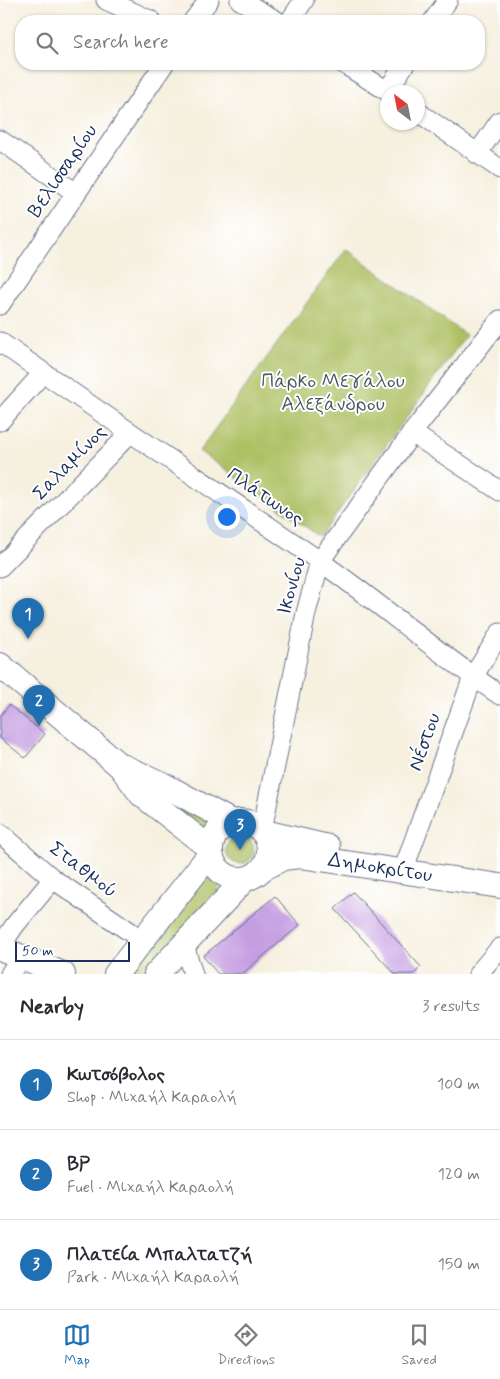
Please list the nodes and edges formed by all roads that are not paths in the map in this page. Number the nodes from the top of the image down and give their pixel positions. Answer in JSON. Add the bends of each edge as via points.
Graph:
{"nodes":[{"id":1,"x":106,"y":0,"type":"edge"},
{"id":2,"x":209,"y":0,"type":"edge"},
{"id":3,"x":240,"y":0,"type":"edge"},
{"id":4,"x":304,"y":0,"type":"edge"},
{"id":5,"x":448,"y":0,"type":"edge"},
{"id":6,"x":139,"y":15,"type":"edge"},
{"id":7,"x":198,"y":15,"type":"edge"},
{"id":8,"x":266,"y":15,"type":"edge"},
{"id":9,"x":294,"y":15,"type":"edge"},
{"id":10,"x":437,"y":15,"type":"edge"},
{"id":11,"x":160,"y":70,"type":"edge"},
{"id":12,"x":353,"y":70,"type":"edge"},
{"id":13,"x":401,"y":70,"type":"edge"},
{"id":14,"x":392,"y":85,"type":"edge"},
{"id":15,"x":380,"y":87,"type":"edge"},
{"id":16,"x":425,"y":117,"type":"edge"},
{"id":17,"x":500,"y":121,"type":"edge"},
{"id":18,"x":0,"y":140,"type":"edge"},
{"id":19,"x":477,"y":154,"type":"junction"},
{"id":20,"x":500,"y":169,"type":"edge"},
{"id":21,"x":76,"y":193,"type":"junction"},
{"id":22,"x":0,"y":304,"type":"edge"},
{"id":23,"x":498,"y":327,"type":"edge"},
{"id":24,"x":0,"y":342,"type":"edge"},
{"id":25,"x":43,"y":373,"type":"junction"},
{"id":26,"x":0,"y":421,"type":"edge"},
{"id":27,"x":130,"y":433,"type":"junction"},
{"id":28,"x":412,"y":433,"type":"junction"},
{"id":29,"x":500,"y":491,"type":"edge"},
{"id":30,"x":320,"y":561,"type":"junction"},
{"id":31,"x":0,"y":567,"type":"edge"},
{"id":32,"x":500,"y":633,"type":"edge"},
{"id":33,"x":0,"y":666,"type":"edge"},
{"id":34,"x":473,"y":677,"type":"junction"},
{"id":35,"x":500,"y":695,"type":"edge"},
{"id":36,"x":120,"y":766,"type":"junction"},
{"id":37,"x":232,"y":822,"type":"junction"},
{"id":38,"x":263,"y":831,"type":"junction"},
{"id":39,"x":0,"y":833,"type":"edge"},
{"id":40,"x":211,"y":852,"type":"junction"},
{"id":41,"x":405,"y":865,"type":"junction"},
{"id":42,"x":500,"y":873,"type":"edge"},
{"id":43,"x":254,"y":874,"type":"junction"},
{"id":44,"x":53,"y":878,"type":"junction"},
{"id":45,"x":500,"y":886,"type":"edge"},
{"id":46,"x":142,"y":940,"type":"junction"},
{"id":47,"x":184,"y":945,"type":"junction"},
{"id":48,"x":500,"y":948,"type":"edge"},
{"id":49,"x":8,"y":957,"type":"edge"},
{"id":50,"x":63,"y":974,"type":"edge"},
{"id":51,"x":116,"y":974,"type":"edge"},
{"id":52,"x":156,"y":974,"type":"edge"},
{"id":53,"x":193,"y":974,"type":"edge"},
{"id":54,"x":478,"y":974,"type":"edge"}],
"edges":[{"from":1,"to":6,"type":"street"},
{"from":2,"to":7,"type":"street"},
{"from":3,"to":8,"type":"street"},
{"from":4,"to":9,"type":"street"},
{"from":5,"to":10,"type":"street"},
{"from":11,"to":21,"type":"street","name":"Βελισσαρίου"},
{"from":12,"to":15,"type":"street"},
{"from":13,"to":14,"type":"street"},
{"from":16,"to":19,"type":"street"},
{"from":17,"to":19,"type":"street"},
{"from":18,"to":21,"type":"street"},
{"from":19,"to":20,"type":"street"},
{"from":21,"to":22,"type":"street","name":"Βελισσαρίου"},
{"from":23,"to":28,"type":"street","name":"Ικονίου"},
{"from":24,"to":25,"type":"street","name":"Πλάτωνος"},
{"from":25,"to":26,"type":"street"},
{"from":25,"to":27,"type":"street","name":"Πλάτωνος"},
{"from":27,"to":30,"type":"street","name":"Πλάτωνος"},
{"from":27,"to":31,"type":"street","name":"Σαλαμίνος"},
{"from":28,"to":29,"type":"street"},
{"from":28,"to":30,"type":"street","name":"Ικονίου"},
{"from":30,"to":34,"type":"street","name":"Πλάτωνος"},
{"from":30,"to":38,"type":"street","name":"Ικονίου","via":[[306,614]]},
{"from":32,"to":34,"type":"street","name":"Νέστου"},
{"from":33,"to":36,"type":"main road"},
{"from":34,"to":35,"type":"street","name":"Πλάτωνος"},
{"from":34,"to":41,"type":"street","name":"Νέστου"},
{"from":36,"to":37,"type":"main road","via":[[162,784]]},
{"from":36,"to":40,"type":"main road","via":[[141,794]]},
{"from":37,"to":38,"type":"main road","via":[[248,821]]},
{"from":37,"to":40,"type":"main road","via":[[217,832]]},
{"from":38,"to":41,"type":"main road","name":"Δημοκρίτου"},
{"from":38,"to":43,"type":"main road","via":[[269,841],[268,861]]},
{"from":39,"to":44,"type":"street","name":"Σταθμού"},
{"from":40,"to":43,"type":"main road","via":[[214,863],[227,876],[236,879]]},
{"from":40,"to":46,"type":"main road"},
{"from":41,"to":42,"type":"main road","name":"Δημοκρίτου"},
{"from":41,"to":43,"type":"main road","name":"Δημοκρίτου","via":[[300,856],[283,858]]},
{"from":41,"to":45,"type":"main road","name":"Δημοκρίτου"},
{"from":43,"to":47,"type":"main road"},
{"from":44,"to":46,"type":"street","name":"Σταθμού"},
{"from":44,"to":49,"type":"street","via":[[19,919]]},
{"from":46,"to":51,"type":"main road"},
{"from":47,"to":52,"type":"main road"},
{"from":47,"to":53,"type":"street"},
{"from":48,"to":54,"type":"street"},
{"from":49,"to":50,"type":"main road"}]}
